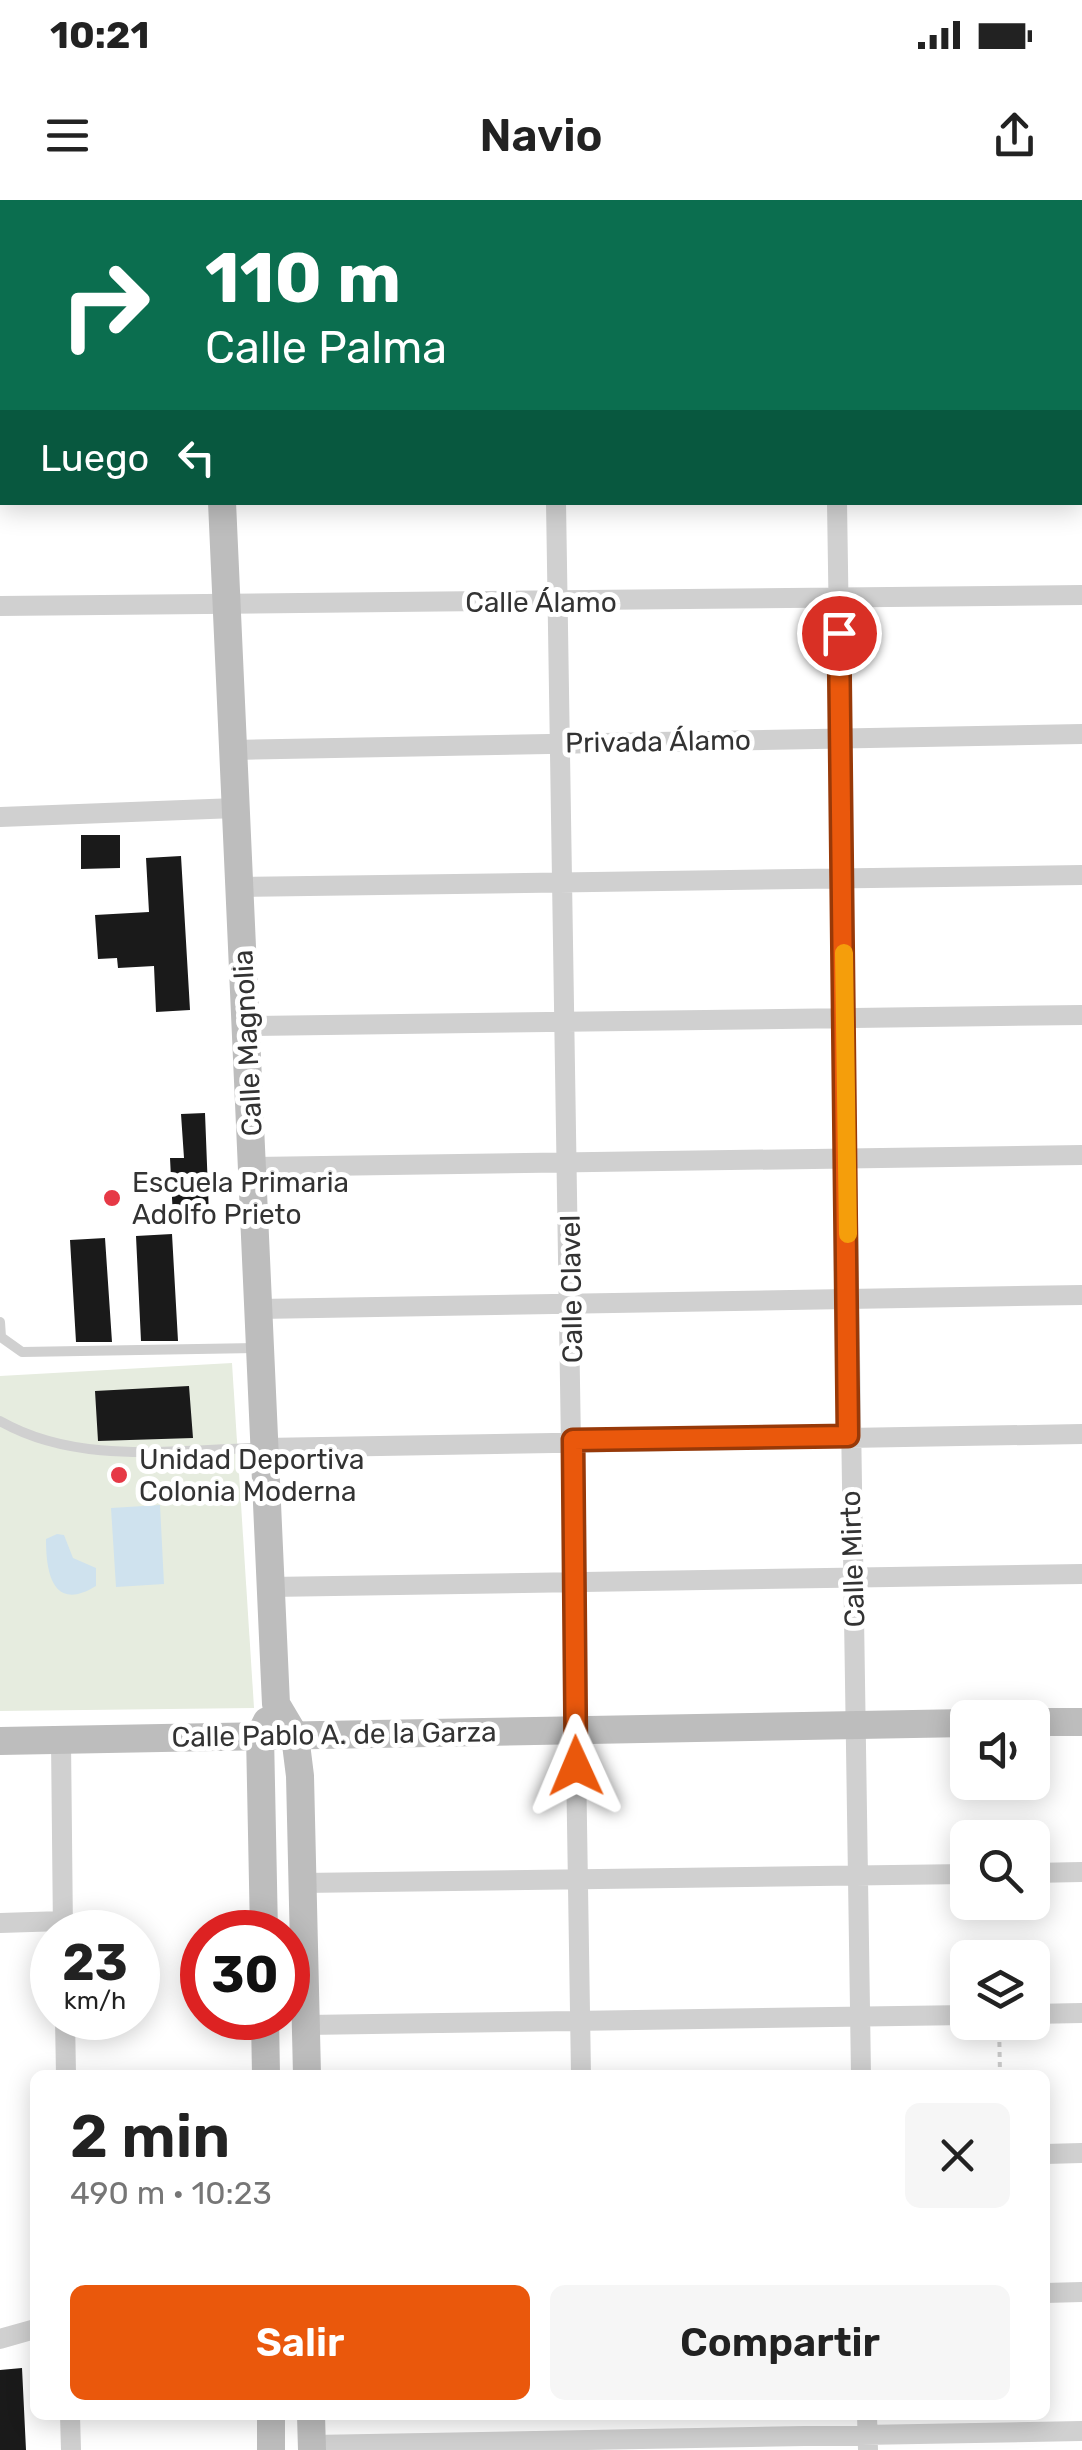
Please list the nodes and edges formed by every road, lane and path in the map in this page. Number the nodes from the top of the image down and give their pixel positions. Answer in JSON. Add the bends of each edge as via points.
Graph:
{"nodes":[{"id":1,"x":222,"y":505,"type":"edge"},
{"id":2,"x":556,"y":505,"type":"edge"},
{"id":3,"x":837,"y":505,"type":"edge"},
{"id":4,"x":1082,"y":595,"type":"edge"},
{"id":5,"x":839,"y":598,"type":"junction"},
{"id":6,"x":559,"y":602,"type":"junction"},
{"id":7,"x":229,"y":604,"type":"junction"},
{"id":8,"x":0,"y":606,"type":"edge"},
{"id":9,"x":1082,"y":734,"type":"edge"},
{"id":10,"x":840,"y":737,"type":"junction"},
{"id":11,"x":562,"y":743,"type":"junction"},
{"id":12,"x":234,"y":750,"type":"junction"},
{"id":13,"x":236,"y":808,"type":"junction"},
{"id":14,"x":0,"y":817,"type":"edge"},
{"id":15,"x":1082,"y":875,"type":"edge"},
{"id":16,"x":844,"y":880,"type":"junction"},
{"id":17,"x":564,"y":883,"type":"junction"},
{"id":18,"x":240,"y":887,"type":"junction"},
{"id":19,"x":1082,"y":1015,"type":"edge"},
{"id":20,"x":844,"y":1019,"type":"junction"},
{"id":21,"x":567,"y":1023,"type":"junction"},
{"id":22,"x":246,"y":1026,"type":"junction"},
{"id":23,"x":1082,"y":1155,"type":"edge"},
{"id":24,"x":847,"y":1159,"type":"junction"},
{"id":25,"x":570,"y":1161,"type":"junction"},
{"id":26,"x":252,"y":1167,"type":"junction"},
{"id":27,"x":1082,"y":1295,"type":"edge"},
{"id":28,"x":849,"y":1299,"type":"junction"},
{"id":29,"x":572,"y":1302,"type":"junction"},
{"id":30,"x":258,"y":1308,"type":"junction"},
{"id":31,"x":0,"y":1322,"type":"edge"},
{"id":32,"x":260,"y":1348,"type":"junction"},
{"id":33,"x":0,"y":1421,"type":"edge"},
{"id":34,"x":1082,"y":1434,"type":"edge"},
{"id":35,"x":848,"y":1436,"type":"junction"},
{"id":36,"x":573,"y":1440,"type":"junction"},
{"id":37,"x":264,"y":1448,"type":"junction"},
{"id":38,"x":1082,"y":1574,"type":"edge"},
{"id":39,"x":853,"y":1577,"type":"junction"},
{"id":40,"x":576,"y":1581,"type":"junction"},
{"id":41,"x":270,"y":1587,"type":"junction"},
{"id":42,"x":276,"y":1704,"type":"junction"},
{"id":43,"x":1050,"y":1722,"type":"edge"},
{"id":44,"x":1082,"y":1722,"type":"edge"},
{"id":45,"x":855,"y":1723,"type":"junction"},
{"id":46,"x":950,"y":1723,"type":"edge"},
{"id":47,"x":575,"y":1728,"type":"junction"},
{"id":48,"x":260,"y":1735,"type":"junction"},
{"id":49,"x":295,"y":1736,"type":"junction"},
{"id":50,"x":61,"y":1740,"type":"junction"},
{"id":51,"x":0,"y":1741,"type":"edge"},
{"id":52,"x":1082,"y":1872,"type":"edge"},
{"id":53,"x":1050,"y":1873,"type":"edge"},
{"id":54,"x":950,"y":1874,"type":"edge"},
{"id":55,"x":859,"y":1876,"type":"junction"},
{"id":56,"x":579,"y":1881,"type":"junction"},
{"id":57,"x":302,"y":1884,"type":"junction"},
{"id":58,"x":63,"y":1910,"type":"edge"},
{"id":59,"x":264,"y":1910,"type":"edge"},
{"id":60,"x":303,"y":1910,"type":"edge"},
{"id":61,"x":0,"y":1923,"type":"edge"},
{"id":62,"x":30,"y":1924,"type":"edge"},
{"id":63,"x":1082,"y":2012,"type":"edge"},
{"id":64,"x":1050,"y":2013,"type":"edge"},
{"id":65,"x":950,"y":2015,"type":"edge"},
{"id":66,"x":861,"y":2017,"type":"junction"},
{"id":67,"x":581,"y":2022,"type":"junction"},
{"id":68,"x":310,"y":2025,"type":"edge"},
{"id":69,"x":65,"y":2040,"type":"edge"},
{"id":70,"x":265,"y":2040,"type":"edge"},
{"id":71,"x":306,"y":2040,"type":"edge"},
{"id":72,"x":999,"y":2040,"type":"edge"},
{"id":73,"x":66,"y":2070,"type":"edge"},
{"id":74,"x":266,"y":2070,"type":"edge"},
{"id":75,"x":307,"y":2070,"type":"edge"},
{"id":76,"x":581,"y":2070,"type":"edge"},
{"id":77,"x":861,"y":2070,"type":"edge"},
{"id":78,"x":1000,"y":2070,"type":"edge"},
{"id":79,"x":1082,"y":2153,"type":"edge"},
{"id":80,"x":1050,"y":2154,"type":"edge"},
{"id":81,"x":1050,"y":2292,"type":"edge"},
{"id":82,"x":1082,"y":2292,"type":"edge"},
{"id":83,"x":30,"y":2330,"type":"edge"},
{"id":84,"x":0,"y":2339,"type":"edge"},
{"id":85,"x":70,"y":2420,"type":"edge"},
{"id":86,"x":271,"y":2420,"type":"edge"},
{"id":87,"x":311,"y":2420,"type":"edge"},
{"id":88,"x":1082,"y":2430,"type":"edge"},
{"id":89,"x":868,"y":2433,"type":"edge"},
{"id":90,"x":587,"y":2444,"type":"edge"},
{"id":91,"x":312,"y":2448,"type":"edge"},
{"id":92,"x":71,"y":2450,"type":"edge"},
{"id":93,"x":271,"y":2450,"type":"edge"}],
"edges":[{"from":1,"to":7,"type":"street","name":"Calle Magnolia"},
{"from":2,"to":6,"type":"street","name":"Calle Clavel"},
{"from":3,"to":5,"type":"street","name":"Calle Mirto"},
{"from":4,"to":5,"type":"street","name":"Calle Álamo"},
{"from":5,"to":6,"type":"street","name":"Calle Álamo"},
{"from":5,"to":10,"type":"street","name":"Calle Mirto"},
{"from":6,"to":7,"type":"street","name":"Calle Álamo"},
{"from":6,"to":11,"type":"street","name":"Calle Clavel"},
{"from":7,"to":8,"type":"street","name":"Calle Álamo"},
{"from":7,"to":12,"type":"street","name":"Calle Magnolia"},
{"from":9,"to":10,"type":"street","name":"Privada Álamo"},
{"from":10,"to":11,"type":"street","name":"Privada Álamo"},
{"from":10,"to":16,"type":"street","name":"Calle Mirto"},
{"from":11,"to":12,"type":"street","name":"Privada Álamo"},
{"from":11,"to":17,"type":"street","name":"Calle Clavel"},
{"from":12,"to":13,"type":"street","name":"Calle Magnolia"},
{"from":13,"to":14,"type":"street"},
{"from":13,"to":18,"type":"street","name":"Calle Magnolia"},
{"from":15,"to":16,"type":"street"},
{"from":16,"to":17,"type":"street"},
{"from":16,"to":20,"type":"street","name":"Calle Mirto"},
{"from":17,"to":18,"type":"street"},
{"from":17,"to":21,"type":"street","name":"Calle Clavel"},
{"from":18,"to":22,"type":"street","name":"Calle Magnolia"},
{"from":19,"to":20,"type":"street"},
{"from":20,"to":21,"type":"street"},
{"from":20,"to":24,"type":"street","name":"Calle Mirto"},
{"from":21,"to":22,"type":"street"},
{"from":21,"to":25,"type":"street","name":"Calle Clavel"},
{"from":22,"to":26,"type":"street","name":"Calle Magnolia"},
{"from":23,"to":24,"type":"street"},
{"from":24,"to":25,"type":"street"},
{"from":24,"to":28,"type":"street","name":"Calle Mirto"},
{"from":25,"to":26,"type":"street"},
{"from":25,"to":29,"type":"street","name":"Calle Clavel"},
{"from":26,"to":30,"type":"street","name":"Calle Magnolia"},
{"from":27,"to":28,"type":"street"},
{"from":28,"to":29,"type":"street"},
{"from":28,"to":35,"type":"street","name":"Calle Mirto"},
{"from":29,"to":30,"type":"street"},
{"from":29,"to":36,"type":"street","name":"Calle Clavel"},
{"from":30,"to":32,"type":"street","name":"Calle Magnolia"},
{"from":31,"to":32,"type":"lane","via":[[1,1336],[22,1352]]},
{"from":32,"to":37,"type":"street","name":"Calle Magnolia"},
{"from":33,"to":37,"type":"lane","via":[[74,1450]]},
{"from":34,"to":35,"type":"street"},
{"from":35,"to":36,"type":"street"},
{"from":35,"to":39,"type":"street","name":"Calle Mirto"},
{"from":36,"to":37,"type":"street"},
{"from":36,"to":40,"type":"street","name":"Calle Clavel"},
{"from":37,"to":41,"type":"street","name":"Calle Magnolia"},
{"from":38,"to":39,"type":"street"},
{"from":39,"to":40,"type":"street"},
{"from":39,"to":45,"type":"street","name":"Calle Mirto"},
{"from":40,"to":41,"type":"street"},
{"from":40,"to":47,"type":"street","name":"Calle Clavel"},
{"from":41,"to":42,"type":"street","name":"Calle Magnolia"},
{"from":42,"to":48,"type":"street"},
{"from":42,"to":49,"type":"street","name":"Calle Magnolia"},
{"from":43,"to":44,"type":"street"},
{"from":45,"to":46,"type":"street","name":"Calle Pablo A. de la Garza"},
{"from":45,"to":47,"type":"street","name":"Calle Pablo A. de la Garza"},
{"from":45,"to":55,"type":"street","name":"Calle Mirto"},
{"from":47,"to":49,"type":"street","name":"Calle Pablo A. de la Garza"},
{"from":47,"to":56,"type":"street","name":"Calle Clavel"},
{"from":48,"to":49,"type":"street","name":"Calle Pablo A. de la Garza"},
{"from":48,"to":50,"type":"street","name":"Calle Pablo A. de la Garza"},
{"from":48,"to":59,"type":"street"},
{"from":49,"to":57,"type":"street","name":"Calle Magnolia"},
{"from":50,"to":51,"type":"street","name":"Calle Pablo A. de la Garza"},
{"from":50,"to":58,"type":"street"},
{"from":52,"to":53,"type":"street"},
{"from":54,"to":55,"type":"street"},
{"from":55,"to":56,"type":"street"},
{"from":55,"to":66,"type":"street","name":"Calle Mirto"},
{"from":56,"to":57,"type":"street"},
{"from":56,"to":67,"type":"street","name":"Calle Clavel"},
{"from":57,"to":60,"type":"street","name":"Calle Magnolia"},
{"from":61,"to":62,"type":"street"},
{"from":63,"to":64,"type":"street"},
{"from":65,"to":66,"type":"street"},
{"from":66,"to":67,"type":"street"},
{"from":66,"to":77,"type":"street","name":"Calle Mirto"},
{"from":67,"to":68,"type":"street"},
{"from":67,"to":76,"type":"street","name":"Calle Clavel"},
{"from":69,"to":73,"type":"street"},
{"from":70,"to":74,"type":"street"},
{"from":71,"to":75,"type":"street","name":"Calle Magnolia"},
{"from":72,"to":78,"type":"path"},
{"from":79,"to":80,"type":"street"},
{"from":81,"to":82,"type":"street"},
{"from":83,"to":84,"type":"street"},
{"from":85,"to":92,"type":"street"},
{"from":86,"to":93,"type":"street"},
{"from":87,"to":91,"type":"street"},
{"from":88,"to":89,"type":"street"},
{"from":89,"to":90,"type":"street"},
{"from":90,"to":91,"type":"street"}]}
